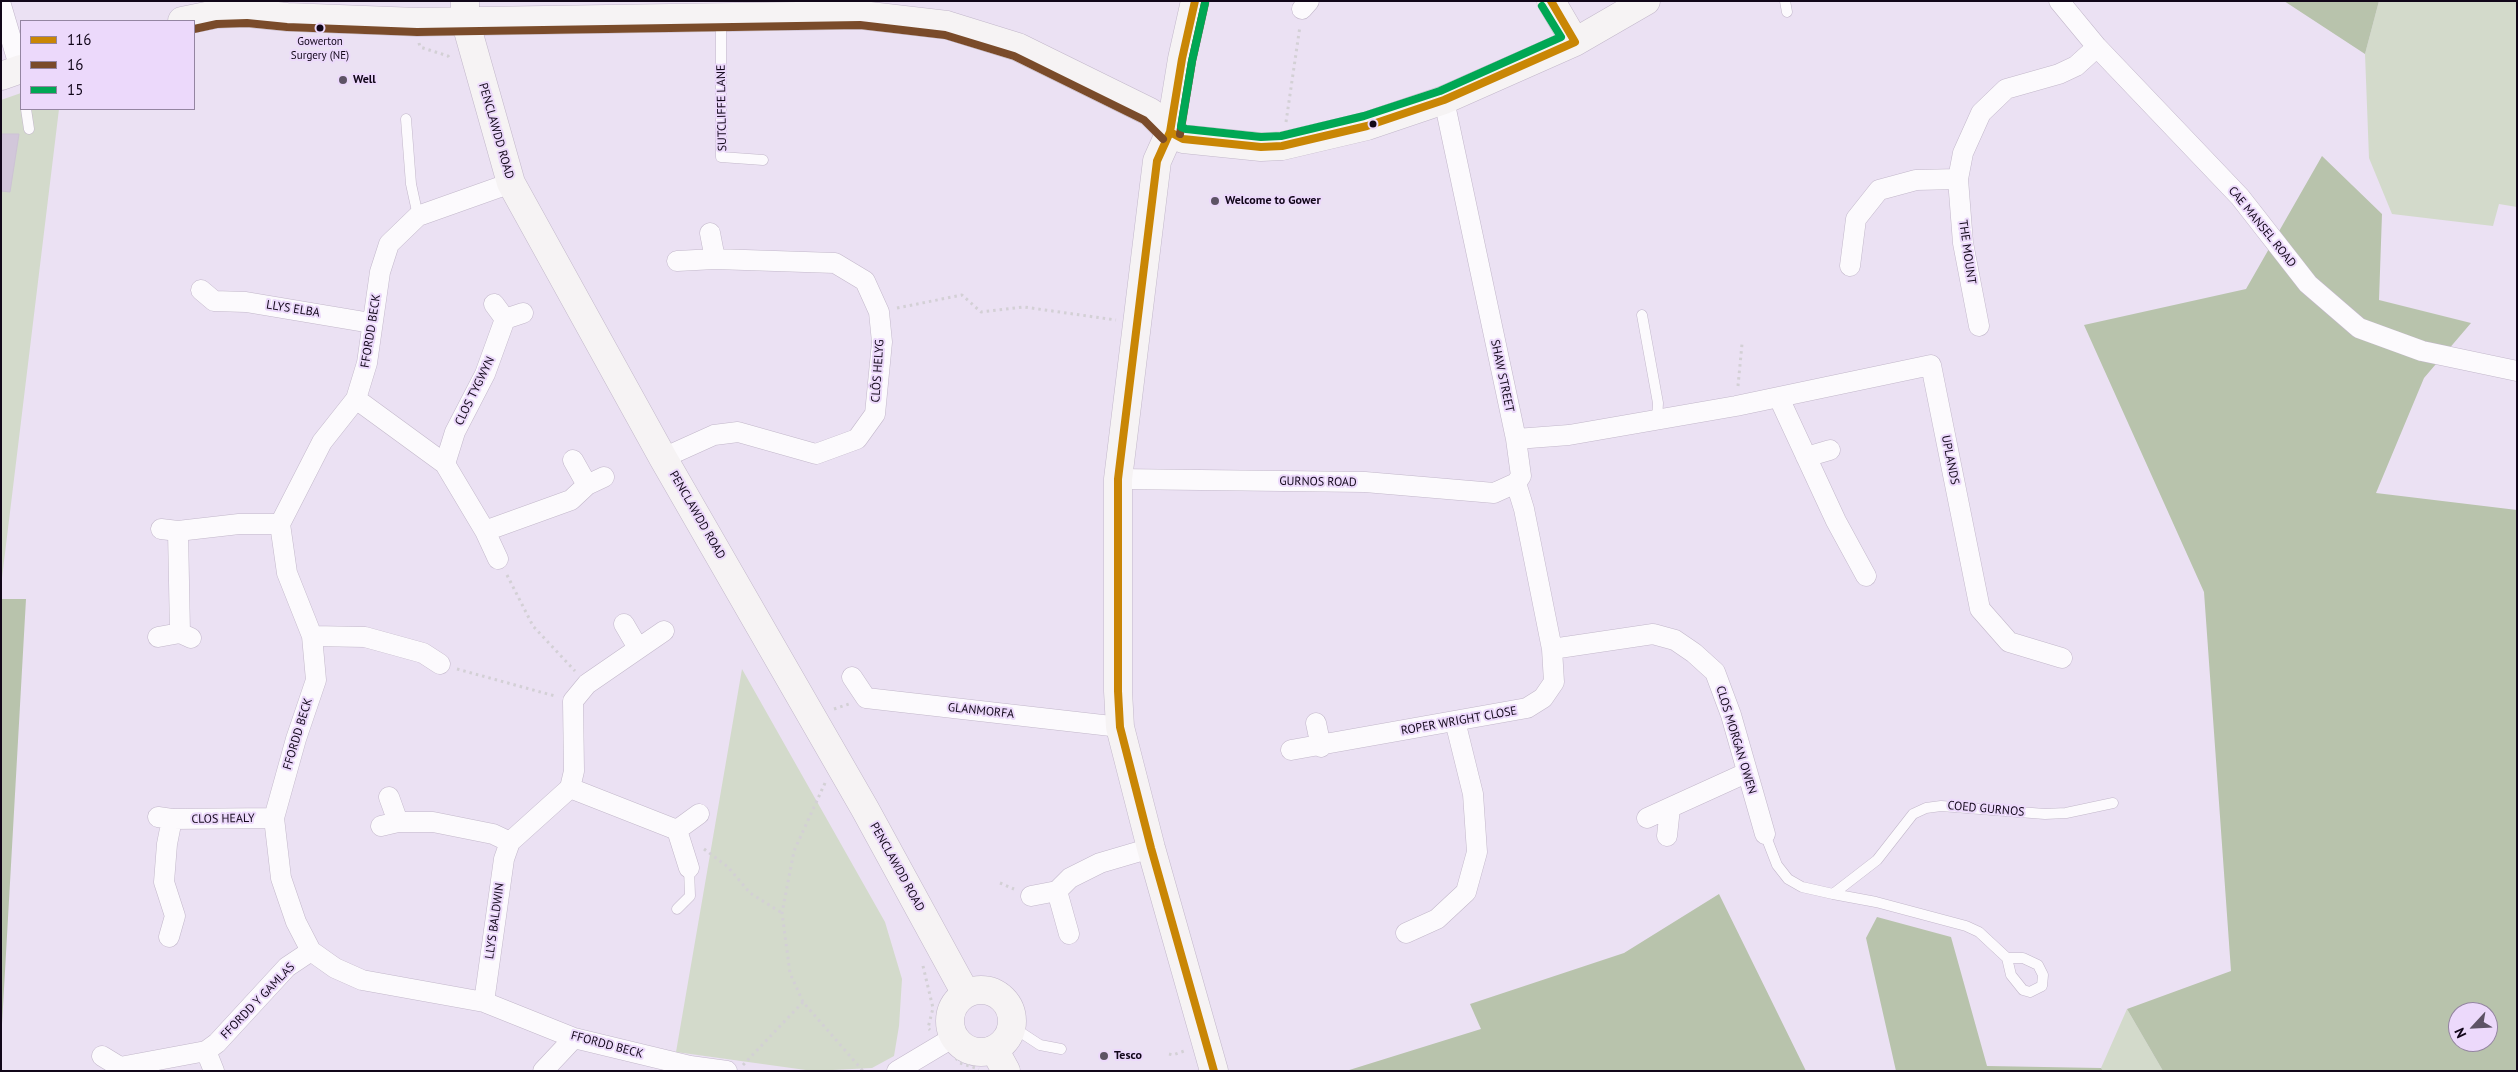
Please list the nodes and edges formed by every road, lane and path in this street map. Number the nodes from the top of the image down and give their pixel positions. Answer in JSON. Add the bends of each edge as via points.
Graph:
{"nodes":[{"id":1,"x":1195,"y":1,"type":"edge"},
{"id":2,"x":1551,"y":1,"type":"edge"},
{"id":3,"x":1646,"y":1,"type":"edge"},
{"id":4,"x":1785,"y":1,"type":"edge"},
{"id":5,"x":2059,"y":1,"type":"edge"},
{"id":6,"x":1,"y":5,"type":"edge"},
{"id":7,"x":1305,"y":5,"type":"edge"},
{"id":8,"x":288,"y":9,"type":"edge"},
{"id":9,"x":720,"y":10,"type":"edge"},
{"id":10,"x":465,"y":11,"type":"edge"},
{"id":11,"x":1787,"y":12,"type":"dead end"},
{"id":12,"x":187,"y":20,"type":"edge"},
{"id":13,"x":417,"y":22,"type":"junction"},
{"id":14,"x":1575,"y":42,"type":"junction"},
{"id":15,"x":2097,"y":47,"type":"junction"},
{"id":16,"x":453,"y":63,"type":"dead end"},
{"id":17,"x":16,"y":72,"type":"edge"},
{"id":18,"x":1444,"y":100,"type":"junction"},
{"id":19,"x":26,"y":110,"type":"edge"},
{"id":20,"x":406,"y":119,"type":"dead end"},
{"id":21,"x":29,"y":129,"type":"dead end"},
{"id":22,"x":1170,"y":132,"type":"junction"},
{"id":23,"x":1282,"y":146,"type":"junction"},
{"id":24,"x":764,"y":160,"type":"dead end"},
{"id":25,"x":1958,"y":178,"type":"junction"},
{"id":26,"x":511,"y":183,"type":"junction"},
{"id":27,"x":418,"y":216,"type":"junction"},
{"id":28,"x":710,"y":233,"type":"dead end"},
{"id":29,"x":715,"y":259,"type":"junction"},
{"id":30,"x":677,"y":261,"type":"dead end"},
{"id":31,"x":1850,"y":266,"type":"dead end"},
{"id":32,"x":208,"y":303,"type":"dead end"},
{"id":33,"x":508,"y":312,"type":"dead end"},
{"id":34,"x":879,"y":312,"type":"junction"},
{"id":35,"x":1642,"y":316,"type":"dead end"},
{"id":36,"x":371,"y":323,"type":"junction"},
{"id":37,"x":1137,"y":323,"type":"junction"},
{"id":38,"x":1979,"y":326,"type":"dead end"},
{"id":39,"x":1742,"y":344,"type":"dead end"},
{"id":40,"x":2517,"y":372,"type":"edge"},
{"id":41,"x":1778,"y":398,"type":"junction"},
{"id":42,"x":356,"y":399,"type":"junction"},
{"id":43,"x":1736,"y":406,"type":"junction"},
{"id":44,"x":1657,"y":420,"type":"junction"},
{"id":45,"x":1516,"y":439,"type":"junction"},
{"id":46,"x":1830,"y":450,"type":"dead end"},
{"id":47,"x":1806,"y":457,"type":"junction"},
{"id":48,"x":663,"y":458,"type":"junction"},
{"id":49,"x":574,"y":460,"type":"dead end"},
{"id":50,"x":445,"y":464,"type":"junction"},
{"id":51,"x":1118,"y":479,"type":"junction"},
{"id":52,"x":1516,"y":483,"type":"junction"},
{"id":53,"x":280,"y":524,"type":"junction"},
{"id":54,"x":485,"y":531,"type":"junction"},
{"id":55,"x":498,"y":559,"type":"joint"},
{"id":56,"x":1866,"y":576,"type":"dead end"},
{"id":57,"x":624,"y":624,"type":"dead end"},
{"id":58,"x":664,"y":631,"type":"dead end"},
{"id":59,"x":312,"y":636,"type":"junction"},
{"id":60,"x":158,"y":637,"type":"dead end"},
{"id":61,"x":638,"y":648,"type":"junction"},
{"id":62,"x":1552,"y":649,"type":"junction"},
{"id":63,"x":2062,"y":658,"type":"dead end"},
{"id":64,"x":440,"y":664,"type":"joint"},
{"id":65,"x":852,"y":677,"type":"dead end"},
{"id":66,"x":587,"y":684,"type":"junction"},
{"id":67,"x":866,"y":698,"type":"junction"},
{"id":68,"x":573,"y":701,"type":"junction"},
{"id":69,"x":812,"y":716,"type":"junction"},
{"id":70,"x":1455,"y":721,"type":"junction"},
{"id":71,"x":1316,"y":723,"type":"dead end"},
{"id":72,"x":1120,"y":727,"type":"junction"},
{"id":73,"x":1321,"y":747,"type":"junction"},
{"id":74,"x":1291,"y":750,"type":"dead end"},
{"id":75,"x":838,"y":762,"type":"junction"},
{"id":76,"x":1746,"y":773,"type":"junction"},
{"id":77,"x":570,"y":788,"type":"junction"},
{"id":78,"x":389,"y":797,"type":"dead end"},
{"id":79,"x":2113,"y":803,"type":"dead end"},
{"id":80,"x":1670,"y":808,"type":"junction"},
{"id":81,"x":699,"y":814,"type":"dead end"},
{"id":82,"x":274,"y":818,"type":"junction"},
{"id":83,"x":1648,"y":818,"type":"dead end"},
{"id":84,"x":677,"y":830,"type":"junction"},
{"id":85,"x":1765,"y":834,"type":"joint"},
{"id":86,"x":1667,"y":836,"type":"dead end"},
{"id":87,"x":510,"y":842,"type":"junction"},
{"id":88,"x":1151,"y":848,"type":"junction"},
{"id":89,"x":688,"y":868,"type":"joint"},
{"id":90,"x":1057,"y":891,"type":"junction"},
{"id":91,"x":1833,"y":894,"type":"junction"},
{"id":92,"x":1031,"y":896,"type":"dead end"},
{"id":93,"x":677,"y":909,"type":"dead end"},
{"id":94,"x":782,"y":913,"type":"junction"},
{"id":95,"x":1406,"y":933,"type":"dead end"},
{"id":96,"x":1070,"y":934,"type":"dead end"},
{"id":97,"x":169,"y":937,"type":"dead end"},
{"id":98,"x":311,"y":951,"type":"junction"},
{"id":99,"x":2008,"y":958,"type":"dead end"},
{"id":100,"x":966,"y":994,"type":"junction"},
{"id":101,"x":484,"y":1002,"type":"junction"},
{"id":102,"x":803,"y":1002,"type":"junction"},
{"id":103,"x":1011,"y":1026,"type":"junction"},
{"id":104,"x":954,"y":1037,"type":"junction"},
{"id":105,"x":574,"y":1038,"type":"junction"},
{"id":106,"x":1061,"y":1049,"type":"dead end"},
{"id":107,"x":206,"y":1051,"type":"junction"},
{"id":108,"x":102,"y":1056,"type":"dead end"},
{"id":109,"x":1000,"y":1060,"type":"edge"},
{"id":110,"x":119,"y":1069,"type":"edge"},
{"id":111,"x":690,"y":1069,"type":"edge"},
{"id":112,"x":214,"y":1071,"type":"edge"},
{"id":113,"x":543,"y":1071,"type":"edge"},
{"id":114,"x":726,"y":1071,"type":"edge"},
{"id":115,"x":738,"y":1071,"type":"edge"},
{"id":116,"x":863,"y":1071,"type":"edge"},
{"id":117,"x":897,"y":1071,"type":"edge"},
{"id":118,"x":1214,"y":1071,"type":"edge"}],
"edges":[{"from":1,"to":22,"type":"main road"},
{"from":2,"to":14,"type":"main road"},
{"from":3,"to":14,"type":"main road"},
{"from":4,"to":11,"type":"lane"},
{"from":5,"to":15,"type":"street","name":"CAE MANSEL ROAD"},
{"from":6,"to":17,"type":"street"},
{"from":7,"to":23,"type":"path"},
{"from":8,"to":12,"type":"main road","via":[[216,14]]},
{"from":8,"to":13,"type":"main road"},
{"from":9,"to":10,"type":"main road"},
{"from":9,"to":22,"type":"main road","via":[[861,15],[947,25],[1018,47],[1150,112]]},
{"from":9,"to":24,"type":"lane","name":"SUTCLIFFE LANE","via":[[721,157]]},
{"from":10,"to":13,"type":"main road"},
{"from":10,"to":26,"type":"main road","name":"PENCLAWDD ROAD"},
{"from":13,"to":16,"type":"path","via":[[420,47],[448,56]]},
{"from":14,"to":18,"type":"main road"},
{"from":15,"to":25,"type":"street","name":"THE MOUNT","via":[[2068,70],[2006,90],[1981,113],[1963,154]]},
{"from":15,"to":40,"type":"street","name":"CAE MANSEL ROAD","via":[[2240,197],[2308,284],[2359,328],[2422,351]]},
{"from":18,"to":23,"type":"main road","via":[[1367,126]]},
{"from":18,"to":45,"type":"street","name":"SHAW STREET"},
{"from":19,"to":21,"type":"lane"},
{"from":20,"to":27,"type":"lane","via":[[411,184]]},
{"from":22,"to":23,"type":"main road","via":[[1183,139]]},
{"from":22,"to":37,"type":"main road","via":[[1157,160]]},
{"from":25,"to":31,"type":"street","via":[[1916,180],[1879,190],[1856,220]]},
{"from":25,"to":38,"type":"street","name":"THE MOUNT","via":[[1963,243]]},
{"from":26,"to":27,"type":"street","name":"FFORDD BECK"},
{"from":26,"to":48,"type":"main road","name":"PENCLAWDD ROAD"},
{"from":27,"to":36,"type":"street","name":"FFORDD BECK","via":[[389,244],[380,272]]},
{"from":28,"to":29,"type":"street"},
{"from":29,"to":30,"type":"street","name":"CLÔS HELYG"},
{"from":29,"to":34,"type":"street","name":"CLÔS HELYG","via":[[835,263],[865,281]]},
{"from":32,"to":36,"type":"street","name":"LLYS ELBA","via":[[246,302]]},
{"from":33,"to":50,"type":"street","name":"CLOS TYGWYN","via":[[485,374],[455,432]]},
{"from":34,"to":37,"type":"path","via":[[962,295],[981,312],[1024,307]]},
{"from":34,"to":48,"type":"street","name":"CLÔS HELYG","via":[[882,342],[875,414],[857,439],[816,454],[738,432],[714,435]]},
{"from":35,"to":44,"type":"lane","via":[[1658,403]]},
{"from":36,"to":42,"type":"street","name":"FFORDD BECK","via":[[367,364]]},
{"from":37,"to":51,"type":"main road"},
{"from":39,"to":43,"type":"path"},
{"from":41,"to":43,"type":"street","name":"UPLANDS"},
{"from":41,"to":47,"type":"street"},
{"from":41,"to":63,"type":"street","name":"UPLANDS","via":[[1931,365],[1980,609],[2009,642]]},
{"from":42,"to":50,"type":"street"},
{"from":42,"to":53,"type":"street","name":"FFORDD BECK","via":[[322,442]]},
{"from":43,"to":44,"type":"street","name":"UPLANDS"},
{"from":44,"to":45,"type":"street","name":"UPLANDS","via":[[1569,435]]},
{"from":45,"to":52,"type":"street","name":"SHAW STREET","via":[[1521,476]]},
{"from":46,"to":47,"type":"street"},
{"from":47,"to":56,"type":"street"},
{"from":48,"to":69,"type":"main road","name":"PENCLAWDD ROAD"},
{"from":49,"to":54,"type":"street","via":[[596,481],[572,500]]},
{"from":50,"to":54,"type":"street"},
{"from":51,"to":52,"type":"street","name":"GURNOS ROAD","via":[[1365,482],[1494,494]]},
{"from":51,"to":72,"type":"main road"},
{"from":52,"to":62,"type":"street","name":"SHAW STREET"},
{"from":53,"to":59,"type":"street","name":"FFORDD BECK","via":[[287,573]]},
{"from":53,"to":60,"type":"street","via":[[169,530],[185,635]]},
{"from":54,"to":55,"type":"street"},
{"from":55,"to":66,"type":"path","via":[[533,626]]},
{"from":57,"to":61,"type":"street"},
{"from":58,"to":61,"type":"street"},
{"from":59,"to":64,"type":"street","via":[[365,637],[426,647]]},
{"from":59,"to":82,"type":"street","name":"FFORDD BECK","via":[[316,680]]},
{"from":61,"to":66,"type":"street"},
{"from":62,"to":70,"type":"street","name":"ROPER WRIGHT CLOSE","via":[[1554,682],[1543,698],[1527,708]]},
{"from":62,"to":76,"type":"street","name":"CLOS MORGAN OWEN","via":[[1653,634],[1676,640],[1715,672],[1731,715]]},
{"from":64,"to":68,"type":"path"},
{"from":65,"to":67,"type":"street"},
{"from":66,"to":68,"type":"street"},
{"from":67,"to":69,"type":"path"},
{"from":67,"to":72,"type":"street","name":"GLANMORFA"},
{"from":68,"to":77,"type":"street","via":[[574,771]]},
{"from":69,"to":75,"type":"main road","name":"PENCLAWDD ROAD"},
{"from":70,"to":73,"type":"street","name":"ROPER WRIGHT CLOSE"},
{"from":70,"to":95,"type":"street","via":[[1473,794],[1477,852],[1466,892],[1437,919]]},
{"from":71,"to":73,"type":"street"},
{"from":72,"to":88,"type":"main road"},
{"from":73,"to":74,"type":"street","name":"ROPER WRIGHT CLOSE"},
{"from":75,"to":94,"type":"path","via":[[826,779],[794,852]]},
{"from":75,"to":100,"type":"main road","name":"PENCLAWDD ROAD"},
{"from":76,"to":80,"type":"street"},
{"from":76,"to":85,"type":"street","name":"CLOS MORGAN OWEN"},
{"from":77,"to":84,"type":"street"},
{"from":77,"to":87,"type":"street"},
{"from":78,"to":87,"type":"street","via":[[390,824],[433,822],[493,834]]},
{"from":79,"to":91,"type":"lane","name":"COED GURNOS","via":[[2045,814],[1941,806],[1926,808],[1913,814],[1877,860]]},
{"from":80,"to":83,"type":"street"},
{"from":80,"to":86,"type":"street"},
{"from":81,"to":84,"type":"street"},
{"from":82,"to":97,"type":"street","name":"CLOS HEALY","via":[[165,818],[164,882],[182,916]]},
{"from":82,"to":98,"type":"street","name":"FFORDD BECK","via":[[281,878],[296,922]]},
{"from":84,"to":89,"type":"street"},
{"from":84,"to":94,"type":"path","via":[[728,866],[750,893]]},
{"from":85,"to":91,"type":"lane","via":[[1777,865],[1788,879],[1802,887]]},
{"from":87,"to":101,"type":"street","name":"LLYS BALDWIN","via":[[504,859]]},
{"from":88,"to":90,"type":"street","via":[[1100,863],[1070,878]]},
{"from":88,"to":118,"type":"main road"},
{"from":89,"to":93,"type":"lane","via":[[690,896]]},
{"from":90,"to":92,"type":"street"},
{"from":90,"to":96,"type":"street"},
{"from":91,"to":99,"type":"lane","via":[[1966,926],[1990,940]]},
{"from":94,"to":102,"type":"path","via":[[790,973]]},
{"from":98,"to":101,"type":"street","name":"FFORDD BECK","via":[[335,968],[362,980]]},
{"from":98,"to":107,"type":"street","name":"FFORDD Y GAMLAS","via":[[287,967]]},
{"from":100,"to":103,"type":"main road","via":[[985,991],[1002,999],[1011,1016]]},
{"from":100,"to":104,"type":"main road","via":[[958,1000],[950,1018]]},
{"from":101,"to":105,"type":"street","name":"FFORDD BECK"},
{"from":102,"to":115,"type":"path"},
{"from":102,"to":116,"type":"path"},
{"from":103,"to":106,"type":"lane","via":[[1040,1045]]},
{"from":103,"to":109,"type":"main road"},
{"from":104,"to":109,"type":"main road","via":[[976,1052]]},
{"from":104,"to":117,"type":"street"},
{"from":105,"to":111,"type":"street","name":"FFORDD BECK"},
{"from":105,"to":113,"type":"street"},
{"from":107,"to":110,"type":"street"},
{"from":107,"to":112,"type":"street"},
{"from":108,"to":110,"type":"street"},
{"from":111,"to":114,"type":"street","name":"FFORDD BECK"}]}
